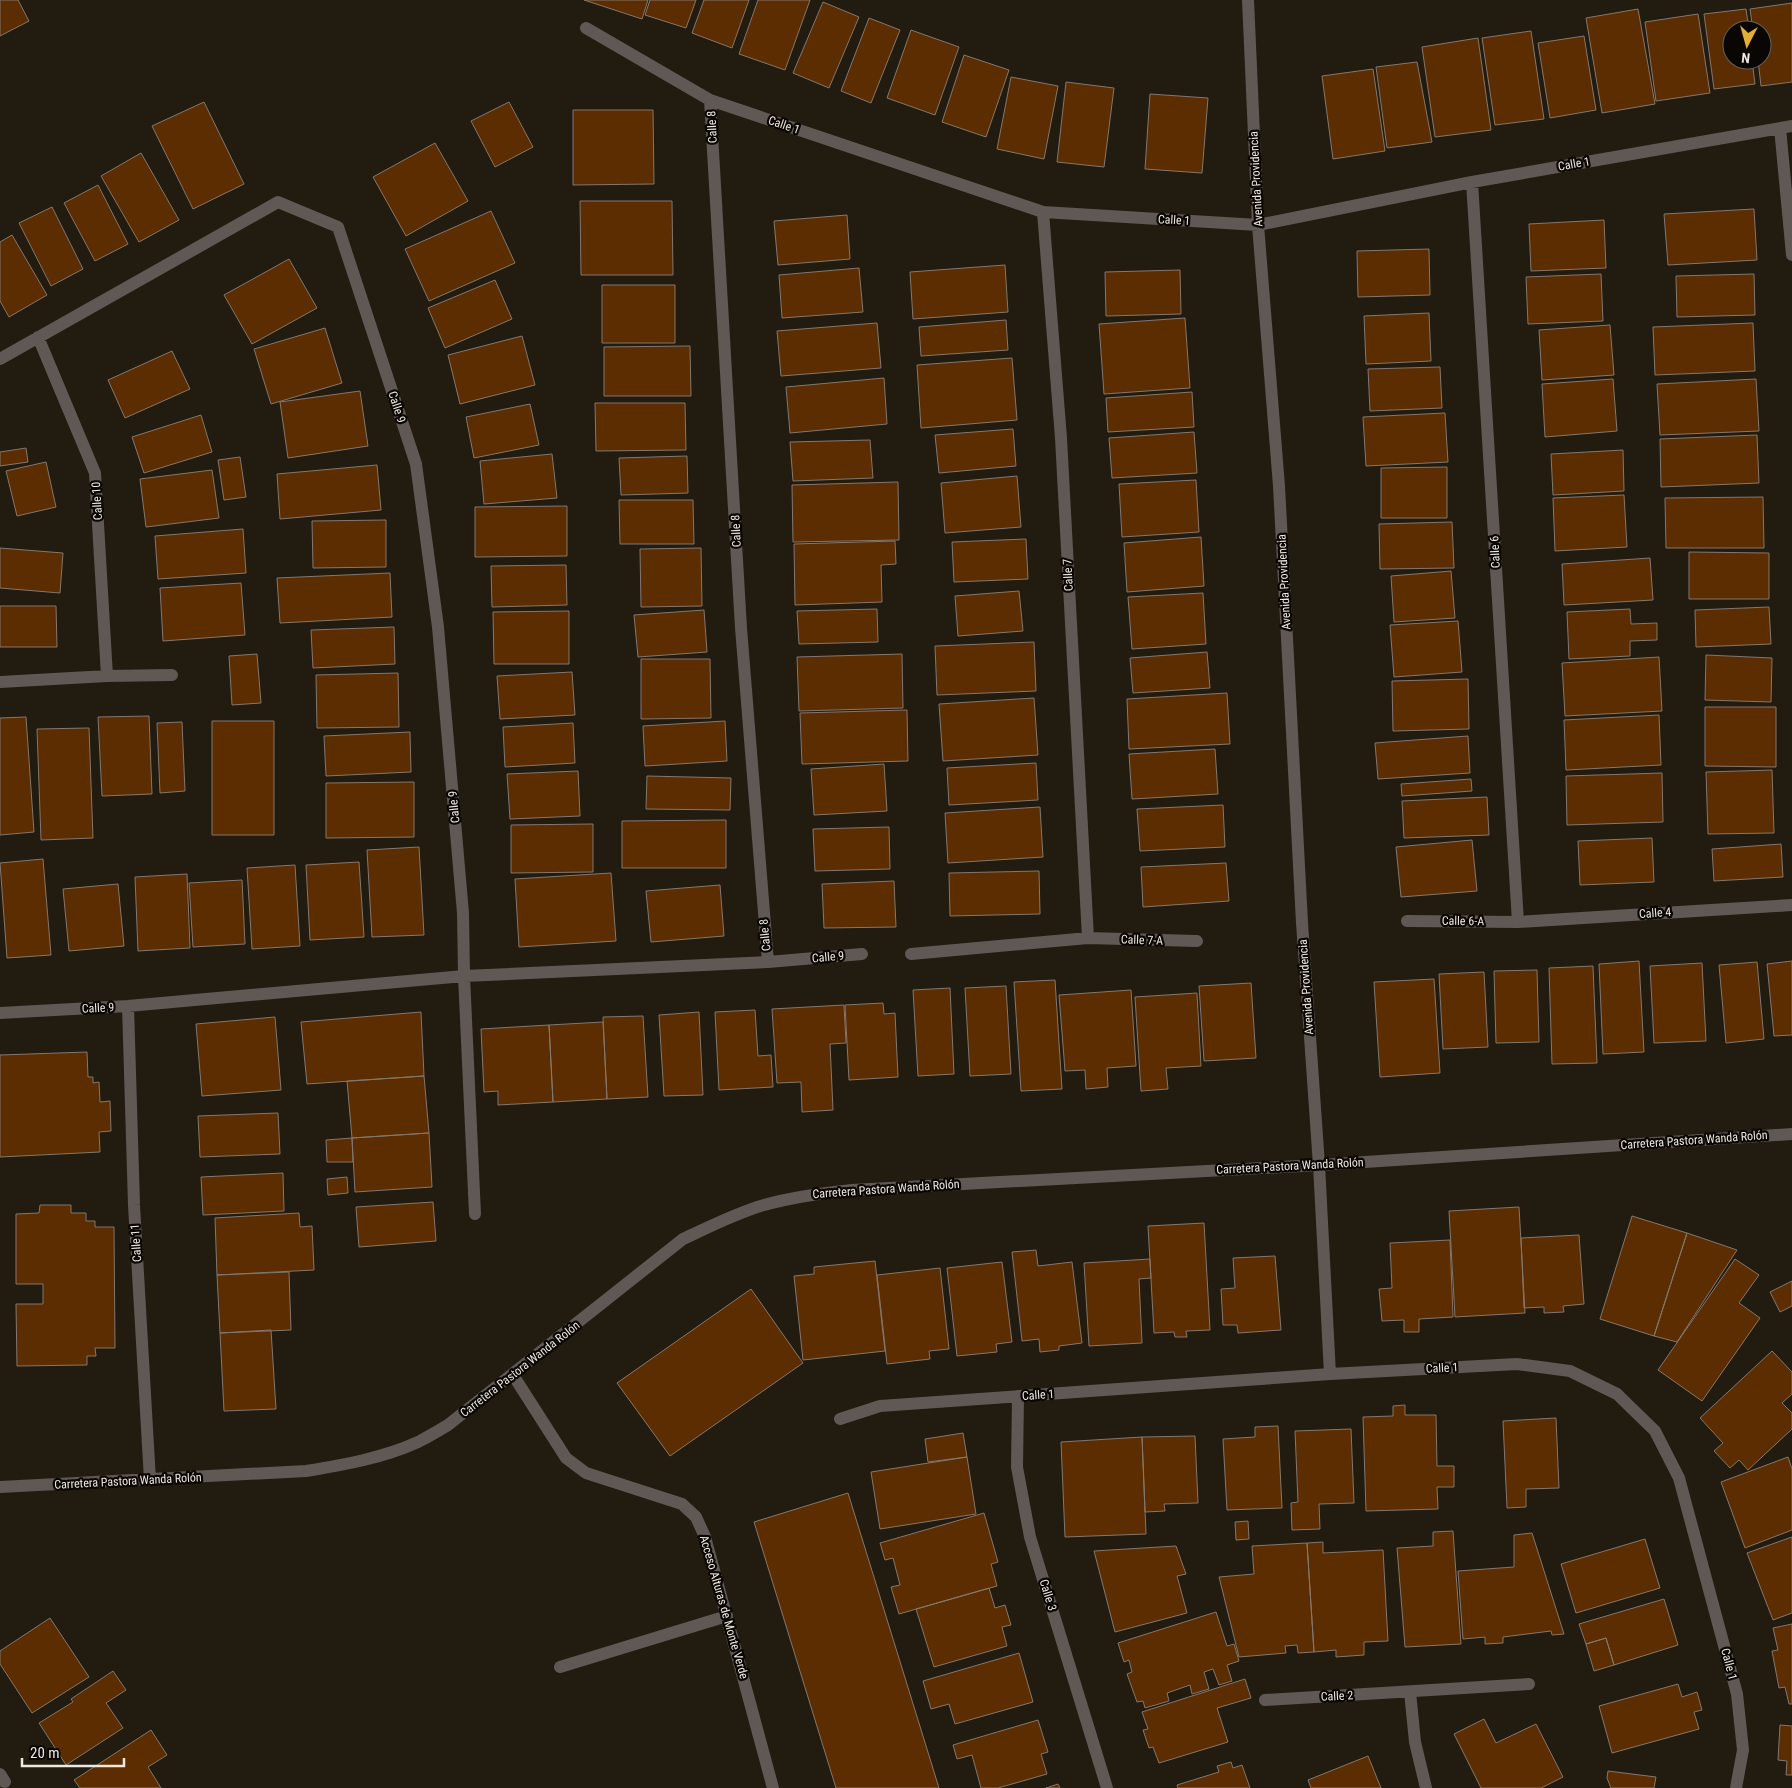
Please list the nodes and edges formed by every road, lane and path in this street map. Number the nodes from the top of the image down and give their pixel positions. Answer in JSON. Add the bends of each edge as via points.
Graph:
{"nodes":[{"id":1,"x":1248,"y":0,"type":"edge"},
{"id":2,"x":586,"y":28,"type":"dead end"},
{"id":3,"x":710,"y":100,"type":"junction"},
{"id":4,"x":1786,"y":127,"type":"edge"},
{"id":5,"x":1472,"y":182,"type":"junction"},
{"id":6,"x":1043,"y":212,"type":"junction"},
{"id":7,"x":1258,"y":224,"type":"junction"},
{"id":8,"x":1792,"y":255,"type":"edge"},
{"id":9,"x":38,"y":337,"type":"junction"},
{"id":10,"x":0,"y":359,"type":"edge"},
{"id":11,"x":172,"y":675,"type":"dead end"},
{"id":12,"x":107,"y":676,"type":"junction"},
{"id":13,"x":0,"y":682,"type":"edge"},
{"id":14,"x":1792,"y":905,"type":"edge"},
{"id":15,"x":1407,"y":920,"type":"dead end"},
{"id":16,"x":1518,"y":922,"type":"junction"},
{"id":17,"x":1088,"y":938,"type":"junction"},
{"id":18,"x":1197,"y":941,"type":"dead end"},
{"id":19,"x":862,"y":954,"type":"dead end"},
{"id":20,"x":912,"y":954,"type":"dead end"},
{"id":21,"x":768,"y":962,"type":"junction"},
{"id":22,"x":464,"y":976,"type":"junction"},
{"id":23,"x":128,"y":1006,"type":"junction"},
{"id":24,"x":0,"y":1013,"type":"edge"},
{"id":25,"x":1792,"y":1134,"type":"edge"},
{"id":26,"x":1319,"y":1165,"type":"junction"},
{"id":27,"x":475,"y":1214,"type":"dead end"},
{"id":28,"x":1330,"y":1374,"type":"junction"},
{"id":29,"x":513,"y":1375,"type":"junction"},
{"id":30,"x":1018,"y":1396,"type":"junction"},
{"id":31,"x":840,"y":1419,"type":"dead end"},
{"id":32,"x":150,"y":1480,"type":"junction"},
{"id":33,"x":0,"y":1487,"type":"edge"},
{"id":34,"x":727,"y":1616,"type":"junction"},
{"id":35,"x":560,"y":1667,"type":"dead end"},
{"id":36,"x":1529,"y":1684,"type":"dead end"},
{"id":37,"x":1410,"y":1692,"type":"junction"},
{"id":38,"x":1265,"y":1700,"type":"dead end"},
{"id":39,"x":773,"y":1788,"type":"edge"},
{"id":40,"x":1107,"y":1788,"type":"edge"},
{"id":41,"x":1426,"y":1788,"type":"edge"},
{"id":42,"x":1736,"y":1788,"type":"edge"}],
"edges":[{"from":1,"to":7,"type":"street","name":"Avenida Providencia"},
{"from":2,"to":3,"type":"street","name":"Calle 1"},
{"from":3,"to":6,"type":"street","name":"Calle 1"},
{"from":3,"to":21,"type":"street","name":"Calle 8","via":[[741,628]]},
{"from":4,"to":5,"type":"street","name":"Calle 1"},
{"from":4,"to":8,"type":"street"},
{"from":5,"to":7,"type":"street","name":"Calle 1"},
{"from":5,"to":16,"type":"street","name":"Calle 6"},
{"from":6,"to":7,"type":"street","name":"Calle 1"},
{"from":6,"to":17,"type":"street","name":"Calle 7","via":[[1061,447]]},
{"from":7,"to":26,"type":"street","name":"Avenida Providencia","via":[[1279,486],[1302,923]]},
{"from":9,"to":10,"type":"street","name":"Calle 9"},
{"from":9,"to":12,"type":"street","name":"Calle 10","via":[[95,473]]},
{"from":9,"to":22,"type":"street","name":"Calle 9","via":[[278,202],[338,227],[416,464],[438,627],[463,913]]},
{"from":11,"to":12,"type":"street"},
{"from":12,"to":13,"type":"street"},
{"from":14,"to":16,"type":"street","name":"Calle 4"},
{"from":15,"to":16,"type":"street","name":"Calle 6-A"},
{"from":17,"to":18,"type":"street","name":"Calle 7-A"},
{"from":17,"to":20,"type":"street"},
{"from":19,"to":21,"type":"street","name":"Calle 9"},
{"from":21,"to":22,"type":"street","name":"Calle 9"},
{"from":22,"to":23,"type":"street","name":"Calle 9"},
{"from":22,"to":27,"type":"street","name":"Calle 9"},
{"from":23,"to":24,"type":"street","name":"Calle 9"},
{"from":23,"to":32,"type":"street","name":"Calle 11","via":[[134,1205]]},
{"from":25,"to":26,"type":"street","name":"Carretera Pastora Wanda Rolón"},
{"from":26,"to":28,"type":"street","name":"Avenida Providencia"},
{"from":26,"to":29,"type":"street","name":"Carretera Pastora Wanda Rolón","via":[[852,1190],[764,1205],[683,1239]]},
{"from":28,"to":30,"type":"street","name":"Calle 1"},
{"from":28,"to":42,"type":"street","name":"Calle 1","via":[[1517,1364],[1570,1371],[1617,1394],[1656,1431],[1680,1478],[1738,1694],[1743,1750]]},
{"from":29,"to":32,"type":"street","name":"Carretera Pastora Wanda Rolón","via":[[448,1425],[417,1442],[380,1456],[306,1471]]},
{"from":29,"to":34,"type":"street","name":"Acceso Alturas de Monte Verde","via":[[566,1458],[586,1473],[674,1500],[690,1510],[706,1537]]},
{"from":30,"to":31,"type":"street","name":"Calle 1","via":[[880,1406]]},
{"from":30,"to":40,"type":"street","name":"Calle 3","via":[[1017,1467],[1030,1537]]},
{"from":32,"to":33,"type":"street","name":"Carretera Pastora Wanda Rolón"},
{"from":34,"to":35,"type":"street"},
{"from":34,"to":39,"type":"street","name":"Acceso Alturas de Monte Verde"},
{"from":36,"to":37,"type":"street","name":"Calle 2"},
{"from":37,"to":38,"type":"street","name":"Calle 2"},
{"from":37,"to":41,"type":"street","via":[[1415,1742]]}]}
